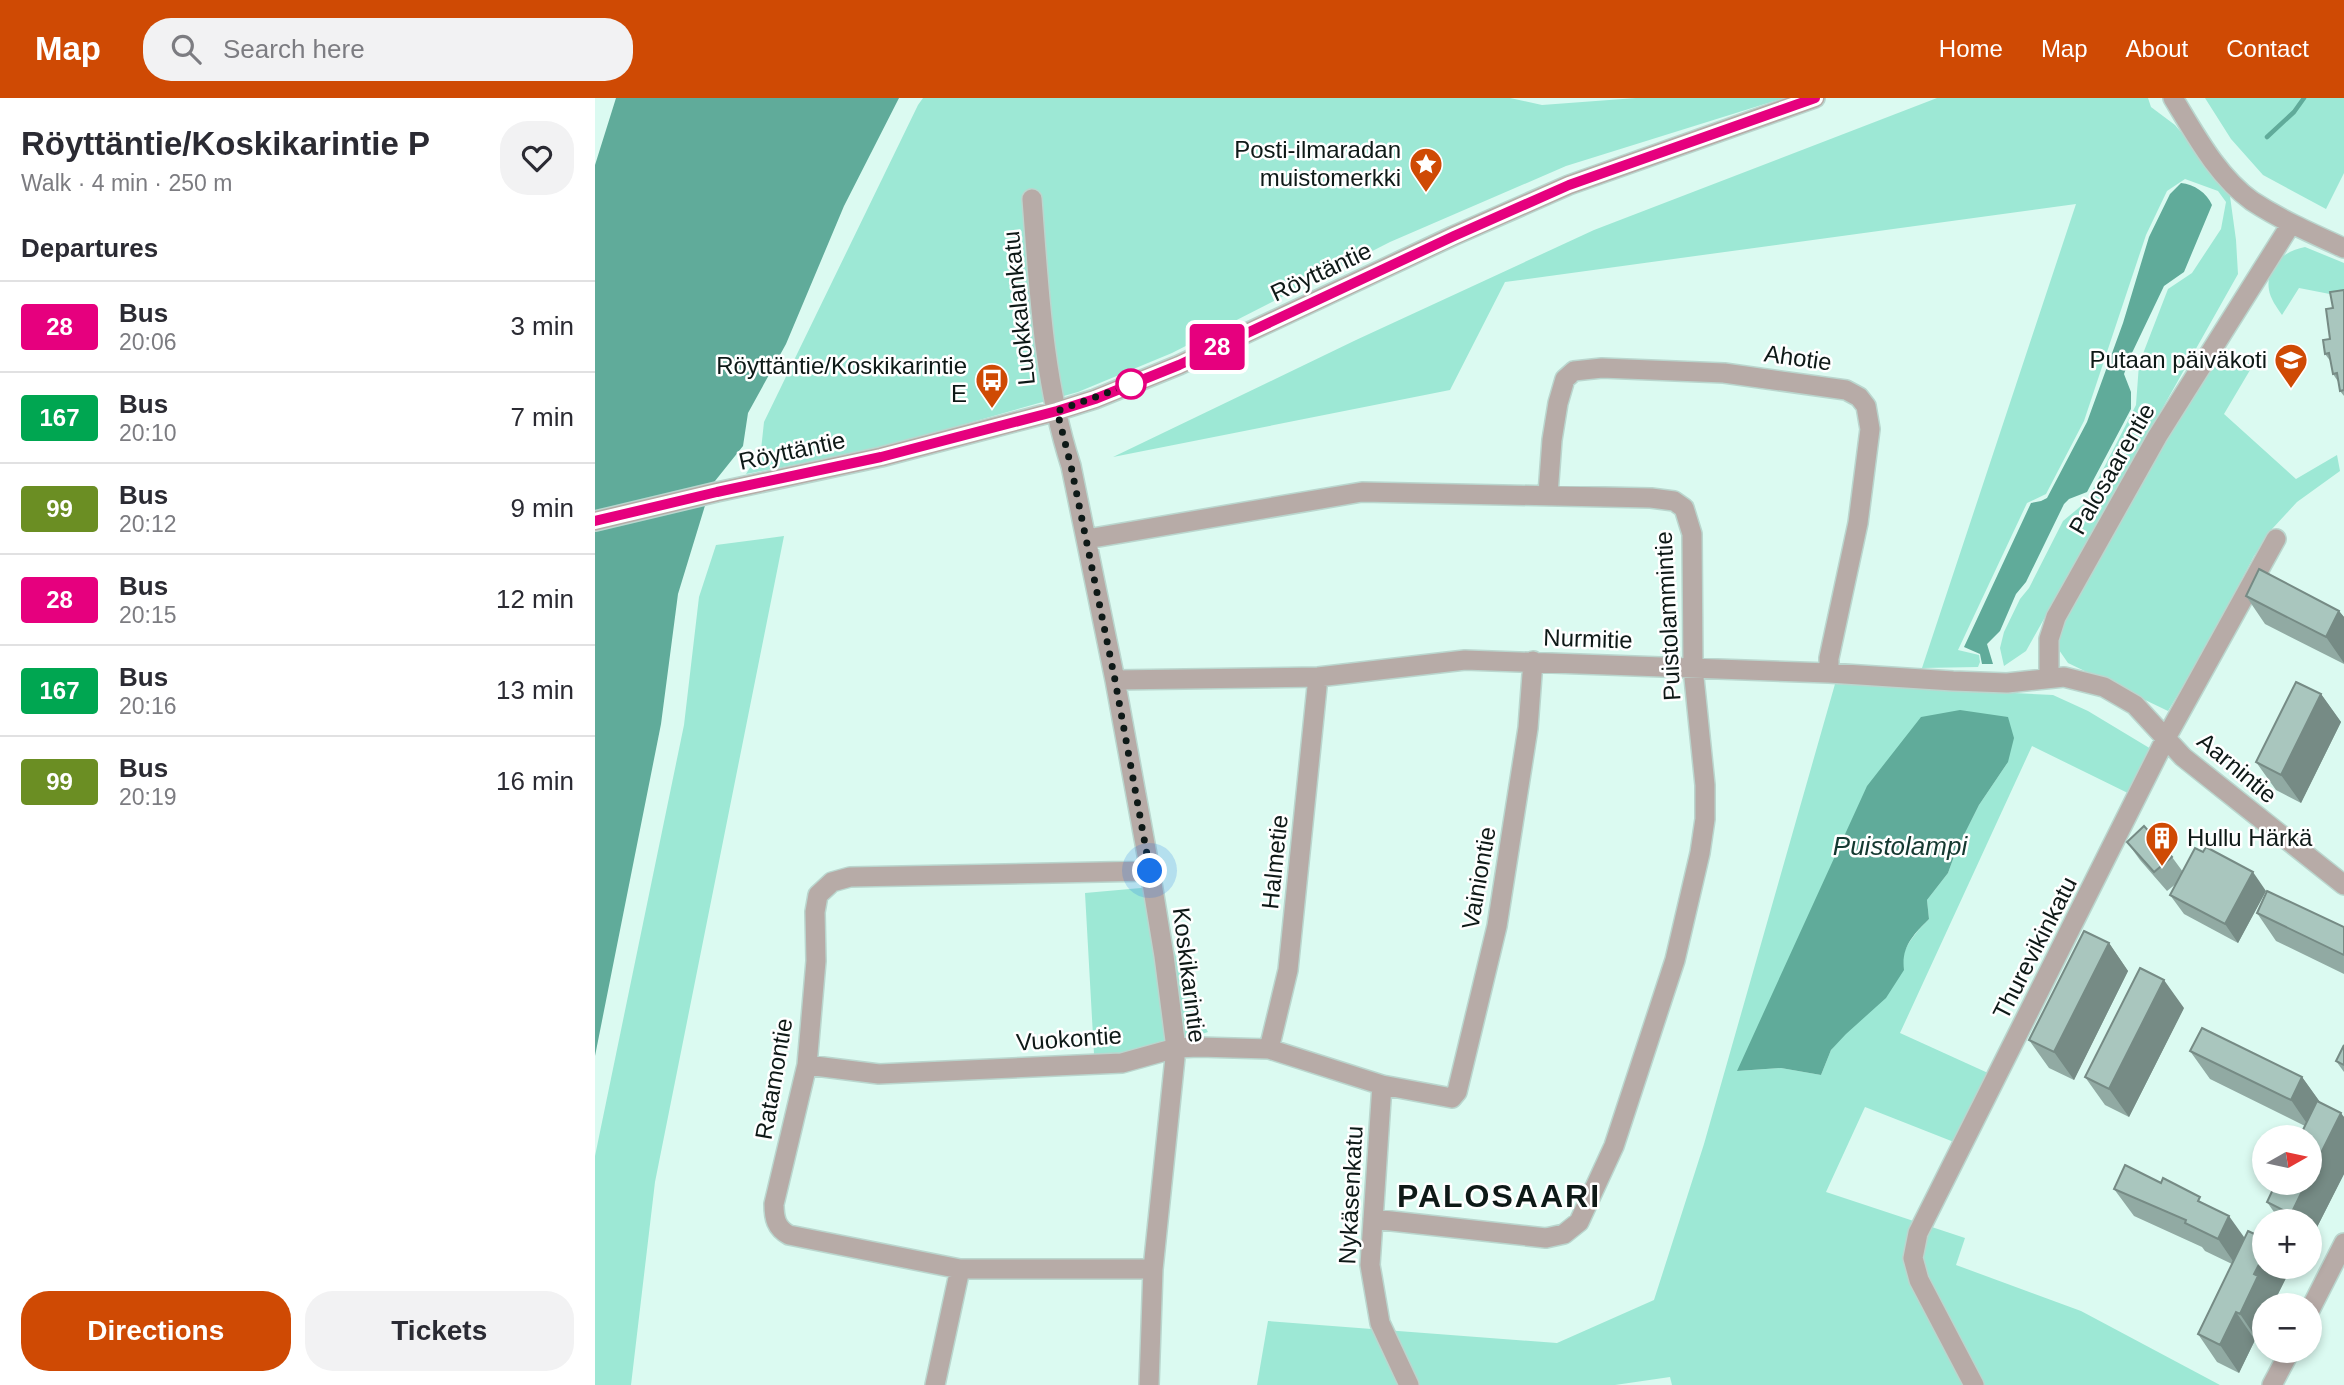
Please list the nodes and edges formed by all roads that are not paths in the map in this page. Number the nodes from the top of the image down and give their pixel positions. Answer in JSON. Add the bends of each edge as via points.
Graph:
{"nodes":[{"id":1,"x":1815,"y":98,"type":"edge"},
{"id":2,"x":2173,"y":98,"type":"edge"},
{"id":3,"x":1032,"y":199,"type":"dead end"},
{"id":4,"x":2291,"y":224,"type":"junction"},
{"id":5,"x":2344,"y":248,"type":"edge"},
{"id":6,"x":1057,"y":411,"type":"junction"},
{"id":7,"x":1548,"y":494,"type":"junction"},
{"id":8,"x":595,"y":521,"type":"edge"},
{"id":9,"x":1087,"y":539,"type":"junction"},
{"id":10,"x":2276,"y":539,"type":"dead end"},
{"id":11,"x":1533,"y":661,"type":"junction"},
{"id":12,"x":1693,"y":668,"type":"junction"},
{"id":13,"x":1829,"y":673,"type":"junction"},
{"id":14,"x":1318,"y":677,"type":"junction"},
{"id":15,"x":2049,"y":678,"type":"junction"},
{"id":16,"x":1115,"y":680,"type":"junction"},
{"id":17,"x":2166,"y":738,"type":"junction"},
{"id":18,"x":1150,"y":871,"type":"junction"},
{"id":19,"x":2344,"y":885,"type":"edge"},
{"id":20,"x":1175,"y":1048,"type":"junction"},
{"id":21,"x":1269,"y":1049,"type":"junction"},
{"id":22,"x":807,"y":1065,"type":"junction"},
{"id":23,"x":1382,"y":1085,"type":"junction"},
{"id":24,"x":1452,"y":1098,"type":"joint"},
{"id":25,"x":1373,"y":1219,"type":"junction"},
{"id":26,"x":2344,"y":1243,"type":"edge"},
{"id":27,"x":960,"y":1269,"type":"junction"},
{"id":28,"x":1153,"y":1269,"type":"junction"},
{"id":29,"x":2319,"y":1293,"type":"edge"},
{"id":30,"x":2284,"y":1363,"type":"edge"},
{"id":31,"x":935,"y":1385,"type":"edge"},
{"id":32,"x":1149,"y":1385,"type":"edge"},
{"id":33,"x":1409,"y":1385,"type":"edge"},
{"id":34,"x":1974,"y":1385,"type":"edge"},
{"id":35,"x":2272,"y":1385,"type":"edge"}],
"edges":[{"from":1,"to":6,"type":"street","name":"Röyttäntie","via":[[1569,185],[1179,365]]},
{"from":2,"to":4,"type":"street","via":[[2205,150],[2235,185]]},
{"from":3,"to":6,"type":"street","name":"Luokkalankatu","via":[[1045,352]]},
{"from":4,"to":5,"type":"street"},
{"from":4,"to":15,"type":"street","name":"Palosaarentie","via":[[2157,437],[2056,617],[2049,639]]},
{"from":6,"to":8,"type":"street","name":"Röyttäntie","via":[[881,457]]},
{"from":6,"to":9,"type":"street","name":"Koskikarintie"},
{"from":7,"to":9,"type":"street","name":"Puistolammintie","via":[[1362,492]]},
{"from":7,"to":12,"type":"street","name":"Puistolammintie","via":[[1651,498],[1674,501],[1684,508],[1692,534]]},
{"from":7,"to":13,"type":"street","name":"Ahotie","via":[[1558,402],[1565,379],[1574,371],[1724,373],[1846,390],[1859,397],[1866,406],[1870,429],[1858,523]]},
{"from":9,"to":16,"type":"street","name":"Koskikarintie"},
{"from":10,"to":17,"type":"street","name":"Thurevikinkatu"},
{"from":11,"to":12,"type":"street","name":"Nurmitie"},
{"from":11,"to":14,"type":"street","name":"Nurmitie","via":[[1465,660]]},
{"from":11,"to":24,"type":"street","name":"Vainiontie","via":[[1528,728],[1497,926]]},
{"from":12,"to":13,"type":"street","name":"Nurmitie"},
{"from":12,"to":25,"type":"street","name":"Puistolammintie","via":[[1705,785],[1700,853],[1675,960],[1614,1146],[1579,1222],[1564,1234],[1546,1238]]},
{"from":13,"to":15,"type":"street","name":"Nurmitie","via":[[2007,683]]},
{"from":14,"to":16,"type":"street","name":"Nurmitie"},
{"from":14,"to":21,"type":"street","name":"Halmetie","via":[[1288,970]]},
{"from":15,"to":17,"type":"street","name":"Nurmitie","via":[[2103,687],[2135,705]]},
{"from":16,"to":18,"type":"street","name":"Koskikarintie"},
{"from":17,"to":19,"type":"street","name":"Aarnintie","via":[[2218,787]]},
{"from":17,"to":34,"type":"street","name":"Thurevikinkatu","via":[[1918,1233],[1913,1258],[1919,1280]]},
{"from":18,"to":20,"type":"street","name":"Koskikarintie"},
{"from":18,"to":22,"type":"street","name":"Ratamontie","via":[[873,875],[832,882],[818,895],[815,912],[816,961]]},
{"from":20,"to":21,"type":"street","name":"Vuokontie"},
{"from":20,"to":22,"type":"street","name":"Vuokontie","via":[[1122,1062],[879,1074]]},
{"from":20,"to":28,"type":"street","name":"Koskikarintie"},
{"from":21,"to":23,"type":"street","name":"Vuokontie"},
{"from":22,"to":27,"type":"street","name":"Ratamontie","via":[[774,1204],[776,1224],[789,1235]]},
{"from":23,"to":24,"type":"street","name":"Vuokontie"},
{"from":23,"to":25,"type":"street","name":"Nykäsenkatu"},
{"from":25,"to":33,"type":"street","name":"Nykäsenkatu","via":[[1370,1265],[1380,1323]]},
{"from":26,"to":29,"type":"street"},
{"from":27,"to":28,"type":"street","name":"Ratamontie"},
{"from":27,"to":31,"type":"street"},
{"from":28,"to":32,"type":"street","name":"Koskikarintie"},
{"from":30,"to":35,"type":"street"}]}
